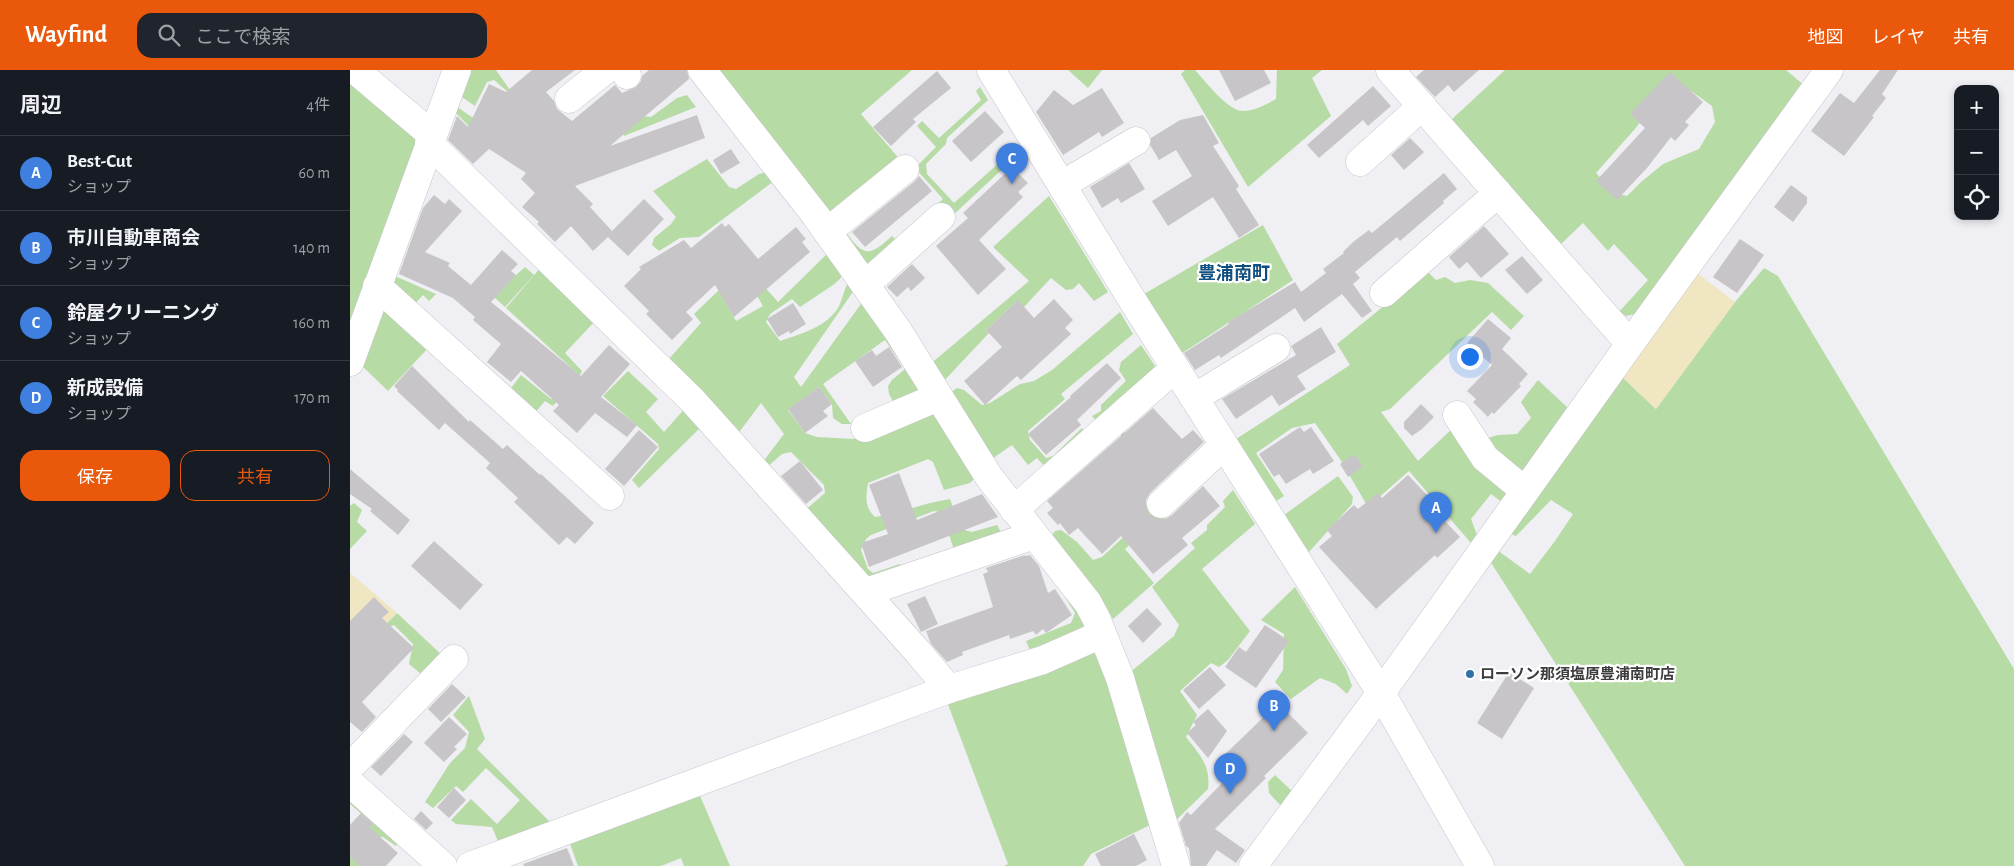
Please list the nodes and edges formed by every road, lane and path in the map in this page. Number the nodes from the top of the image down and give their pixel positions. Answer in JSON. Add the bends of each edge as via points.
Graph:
{"nodes":[{"id":1,"x":354,"y":70,"type":"edge"},
{"id":2,"x":457,"y":70,"type":"edge"},
{"id":3,"x":702,"y":70,"type":"edge"},
{"id":4,"x":1392,"y":70,"type":"edge"},
{"id":5,"x":1829,"y":70,"type":"edge"},
{"id":6,"x":618,"y":72,"type":"edge"},
{"id":7,"x":1002,"y":75,"type":"edge"},
{"id":8,"x":569,"y":100,"type":"dead end"},
{"id":9,"x":1422,"y":106,"type":"junction"},
{"id":10,"x":430,"y":139,"type":"junction"},
{"id":11,"x":1136,"y":141,"type":"dead end"},
{"id":12,"x":1360,"y":162,"type":"dead end"},
{"id":13,"x":905,"y":168,"type":"dead end"},
{"id":14,"x":1062,"y":185,"type":"junction"},
{"id":15,"x":1498,"y":194,"type":"junction"},
{"id":16,"x":941,"y":218,"type":"dead end"},
{"id":17,"x":827,"y":232,"type":"junction"},
{"id":18,"x":865,"y":284,"type":"junction"},
{"id":19,"x":377,"y":286,"type":"junction"},
{"id":20,"x":1384,"y":293,"type":"dead end"},
{"id":21,"x":1630,"y":344,"type":"junction"},
{"id":22,"x":1276,"y":348,"type":"dead end"},
{"id":23,"x":350,"y":362,"type":"edge"},
{"id":24,"x":1175,"y":368,"type":"junction"},
{"id":25,"x":938,"y":397,"type":"junction"},
{"id":26,"x":1194,"y":398,"type":"junction"},
{"id":27,"x":1457,"y":415,"type":"dead end"},
{"id":28,"x":865,"y":428,"type":"dead end"},
{"id":29,"x":1224,"y":445,"type":"junction"},
{"id":30,"x":1525,"y":491,"type":"junction"},
{"id":31,"x":610,"y":496,"type":"dead end"},
{"id":32,"x":1161,"y":504,"type":"dead end"},
{"id":33,"x":1014,"y":510,"type":"junction"},
{"id":34,"x":1034,"y":535,"type":"junction"},
{"id":35,"x":866,"y":592,"type":"junction"},
{"id":36,"x":1102,"y":634,"type":"junction"},
{"id":37,"x":454,"y":659,"type":"dead end"},
{"id":38,"x":949,"y":689,"type":"junction"},
{"id":39,"x":1381,"y":693,"type":"junction"},
{"id":40,"x":350,"y":766,"type":"edge"},
{"id":41,"x":350,"y":783,"type":"edge"},
{"id":42,"x":1254,"y":865,"type":"edge"},
{"id":43,"x":443,"y":866,"type":"edge"},
{"id":44,"x":470,"y":866,"type":"edge"},
{"id":45,"x":1176,"y":866,"type":"edge"},
{"id":46,"x":1480,"y":866,"type":"edge"}],
"edges":[{"from":1,"to":10,"type":"street"},
{"from":2,"to":10,"type":"street"},
{"from":3,"to":17,"type":"street"},
{"from":4,"to":9,"type":"street"},
{"from":5,"to":21,"type":"street"},
{"from":6,"to":8,"type":"street"},
{"from":7,"to":14,"type":"street"},
{"from":9,"to":12,"type":"street"},
{"from":9,"to":15,"type":"street"},
{"from":10,"to":19,"type":"street"},
{"from":10,"to":35,"type":"street","via":[[693,401]]},
{"from":11,"to":14,"type":"street"},
{"from":13,"to":17,"type":"street"},
{"from":14,"to":24,"type":"street"},
{"from":15,"to":20,"type":"street"},
{"from":15,"to":21,"type":"street"},
{"from":16,"to":18,"type":"street"},
{"from":17,"to":18,"type":"street"},
{"from":18,"to":25,"type":"street"},
{"from":19,"to":23,"type":"street"},
{"from":19,"to":31,"type":"street"},
{"from":21,"to":30,"type":"street"},
{"from":22,"to":26,"type":"street"},
{"from":24,"to":26,"type":"street"},
{"from":24,"to":33,"type":"street"},
{"from":25,"to":28,"type":"street"},
{"from":25,"to":33,"type":"street"},
{"from":26,"to":29,"type":"street"},
{"from":27,"to":30,"type":"street","via":[[1485,458]]},
{"from":29,"to":32,"type":"street"},
{"from":29,"to":39,"type":"street"},
{"from":30,"to":39,"type":"street"},
{"from":33,"to":34,"type":"street"},
{"from":34,"to":35,"type":"street"},
{"from":34,"to":36,"type":"street","via":[[1088,603]]},
{"from":35,"to":38,"type":"street"},
{"from":36,"to":38,"type":"street","via":[[1043,660]]},
{"from":36,"to":45,"type":"street","via":[[1120,678]]},
{"from":37,"to":40,"type":"street"},
{"from":38,"to":44,"type":"street"},
{"from":39,"to":42,"type":"street"},
{"from":39,"to":46,"type":"street"},
{"from":41,"to":43,"type":"street"}]}
